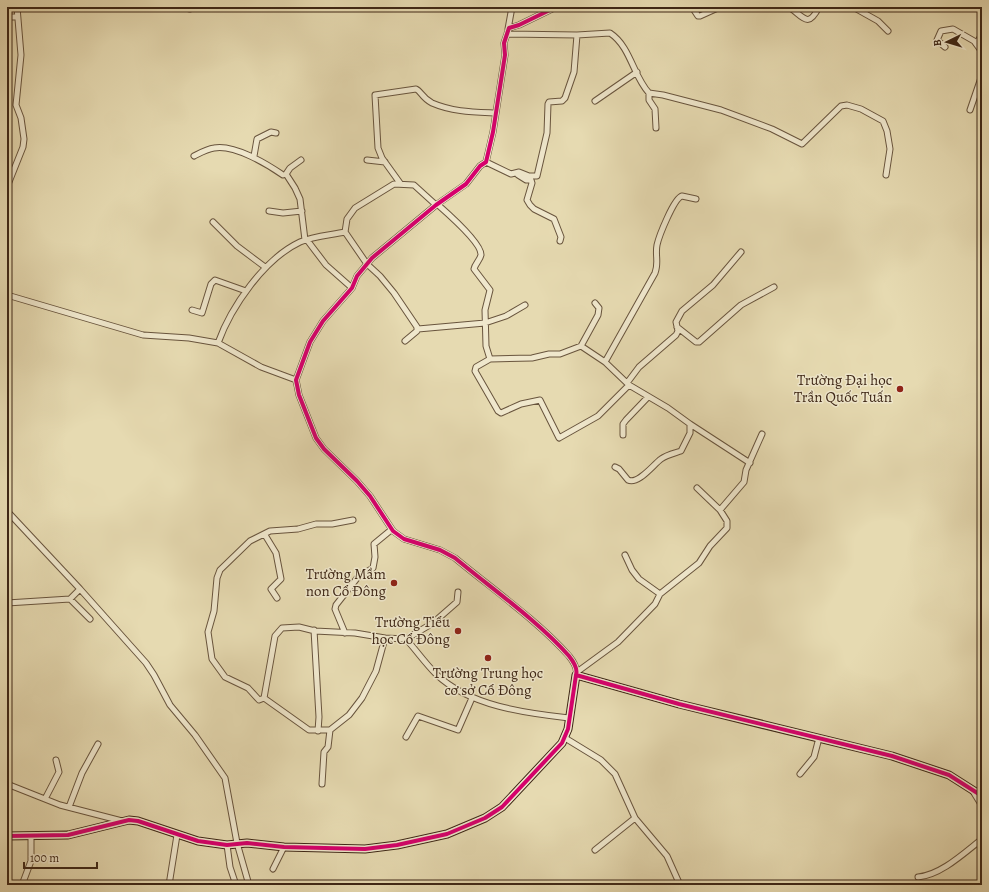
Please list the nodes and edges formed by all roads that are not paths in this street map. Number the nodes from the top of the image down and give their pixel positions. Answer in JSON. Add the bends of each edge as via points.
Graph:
{"nodes":[{"id":1,"x":17,"y":7,"type":"edge"},
{"id":2,"x":182,"y":7,"type":"edge"},
{"id":3,"x":190,"y":7,"type":"edge"},
{"id":4,"x":512,"y":7,"type":"edge"},
{"id":5,"x":556,"y":7,"type":"edge"},
{"id":6,"x":692,"y":7,"type":"edge"},
{"id":7,"x":720,"y":7,"type":"edge"},
{"id":8,"x":789,"y":7,"type":"edge"},
{"id":9,"x":819,"y":7,"type":"edge"},
{"id":10,"x":854,"y":7,"type":"edge"},
{"id":11,"x":17,"y":16,"type":"junction"},
{"id":12,"x":7,"y":17,"type":"edge"},
{"id":13,"x":888,"y":31,"type":"dead end"},
{"id":14,"x":507,"y":32,"type":"junction"},
{"id":15,"x":982,"y":34,"type":"edge"},
{"id":16,"x":577,"y":35,"type":"junction"},
{"id":17,"x":977,"y":43,"type":"junction"},
{"id":18,"x":945,"y":48,"type":"dead end"},
{"id":19,"x":982,"y":52,"type":"edge"},
{"id":20,"x":637,"y":72,"type":"junction"},
{"id":21,"x":982,"y":75,"type":"edge"},
{"id":22,"x":649,"y":93,"type":"junction"},
{"id":23,"x":595,"y":101,"type":"dead end"},
{"id":24,"x":970,"y":110,"type":"dead end"},
{"id":25,"x":496,"y":113,"type":"junction"},
{"id":26,"x":656,"y":128,"type":"dead end"},
{"id":27,"x":276,"y":133,"type":"dead end"},
{"id":28,"x":194,"y":156,"type":"dead end"},
{"id":29,"x":254,"y":156,"type":"junction"},
{"id":30,"x":301,"y":160,"type":"dead end"},
{"id":31,"x":367,"y":160,"type":"dead end"},
{"id":32,"x":385,"y":162,"type":"junction"},
{"id":33,"x":486,"y":162,"type":"junction"},
{"id":34,"x":286,"y":174,"type":"junction"},
{"id":35,"x":516,"y":174,"type":"junction"},
{"id":36,"x":886,"y":175,"type":"dead end"},
{"id":37,"x":400,"y":183,"type":"junction"},
{"id":38,"x":7,"y":187,"type":"edge"},
{"id":39,"x":696,"y":199,"type":"dead end"},
{"id":40,"x":436,"y":205,"type":"junction"},
{"id":41,"x":269,"y":211,"type":"dead end"},
{"id":42,"x":302,"y":211,"type":"junction"},
{"id":43,"x":213,"y":222,"type":"dead end"},
{"id":44,"x":345,"y":232,"type":"junction"},
{"id":45,"x":306,"y":240,"type":"junction"},
{"id":46,"x":560,"y":241,"type":"dead end"},
{"id":47,"x":741,"y":252,"type":"dead end"},
{"id":48,"x":367,"y":264,"type":"junction"},
{"id":49,"x":265,"y":267,"type":"junction"},
{"id":50,"x":774,"y":287,"type":"dead end"},
{"id":51,"x":352,"y":288,"type":"junction"},
{"id":52,"x":246,"y":292,"type":"junction"},
{"id":53,"x":7,"y":295,"type":"edge"},
{"id":54,"x":595,"y":303,"type":"dead end"},
{"id":55,"x":525,"y":305,"type":"dead end"},
{"id":56,"x":192,"y":310,"type":"dead end"},
{"id":57,"x":486,"y":323,"type":"junction"},
{"id":58,"x":676,"y":326,"type":"junction"},
{"id":59,"x":418,"y":328,"type":"junction"},
{"id":60,"x":405,"y":341,"type":"dead end"},
{"id":61,"x":218,"y":343,"type":"junction"},
{"id":62,"x":581,"y":346,"type":"junction"},
{"id":63,"x":490,"y":359,"type":"junction"},
{"id":64,"x":605,"y":362,"type":"junction"},
{"id":65,"x":296,"y":380,"type":"junction"},
{"id":66,"x":628,"y":384,"type":"junction"},
{"id":67,"x":648,"y":397,"type":"junction"},
{"id":68,"x":690,"y":424,"type":"junction"},
{"id":69,"x":762,"y":434,"type":"dead end"},
{"id":70,"x":623,"y":435,"type":"dead end"},
{"id":71,"x":750,"y":463,"type":"junction"},
{"id":72,"x":615,"y":467,"type":"dead end"},
{"id":73,"x":698,"y":488,"type":"dead end"},
{"id":74,"x":720,"y":510,"type":"junction"},
{"id":75,"x":7,"y":511,"type":"edge"},
{"id":76,"x":353,"y":520,"type":"dead end"},
{"id":77,"x":391,"y":530,"type":"junction"},
{"id":78,"x":264,"y":535,"type":"junction"},
{"id":79,"x":625,"y":555,"type":"dead end"},
{"id":80,"x":80,"y":589,"type":"junction"},
{"id":81,"x":458,"y":592,"type":"dead end"},
{"id":82,"x":660,"y":594,"type":"junction"},
{"id":83,"x":277,"y":598,"type":"dead end"},
{"id":84,"x":70,"y":599,"type":"junction"},
{"id":85,"x":7,"y":603,"type":"edge"},
{"id":86,"x":90,"y":619,"type":"dead end"},
{"id":87,"x":314,"y":630,"type":"junction"},
{"id":88,"x":345,"y":632,"type":"junction"},
{"id":89,"x":385,"y":638,"type":"junction"},
{"id":90,"x":406,"y":639,"type":"junction"},
{"id":91,"x":577,"y":674,"type":"junction"},
{"id":92,"x":264,"y":698,"type":"junction"},
{"id":93,"x":472,"y":698,"type":"junction"},
{"id":94,"x":569,"y":718,"type":"junction"},
{"id":95,"x":330,"y":730,"type":"junction"},
{"id":96,"x":318,"y":731,"type":"junction"},
{"id":97,"x":406,"y":737,"type":"dead end"},
{"id":98,"x":565,"y":738,"type":"junction"},
{"id":99,"x":819,"y":738,"type":"junction"},
{"id":100,"x":98,"y":744,"type":"dead end"},
{"id":101,"x":56,"y":760,"type":"dead end"},
{"id":102,"x":800,"y":774,"type":"dead end"},
{"id":103,"x":7,"y":784,"type":"edge"},
{"id":104,"x":322,"y":784,"type":"dead end"},
{"id":105,"x":982,"y":789,"type":"edge"},
{"id":106,"x":974,"y":793,"type":"junction"},
{"id":107,"x":982,"y":796,"type":"edge"},
{"id":108,"x":45,"y":799,"type":"junction"},
{"id":109,"x":982,"y":806,"type":"edge"},
{"id":110,"x":69,"y":807,"type":"junction"},
{"id":111,"x":635,"y":818,"type":"junction"},
{"id":112,"x":123,"y":821,"type":"junction"},
{"id":113,"x":177,"y":834,"type":"junction"},
{"id":114,"x":7,"y":836,"type":"edge"},
{"id":115,"x":31,"y":836,"type":"junction"},
{"id":116,"x":982,"y":839,"type":"edge"},
{"id":117,"x":232,"y":844,"type":"junction"},
{"id":118,"x":284,"y":847,"type":"junction"},
{"id":119,"x":595,"y":850,"type":"dead end"},
{"id":120,"x":273,"y":869,"type":"dead end"},
{"id":121,"x":918,"y":877,"type":"dead end"},
{"id":122,"x":22,"y":885,"type":"edge"},
{"id":123,"x":169,"y":885,"type":"edge"},
{"id":124,"x":236,"y":885,"type":"edge"},
{"id":125,"x":249,"y":885,"type":"edge"},
{"id":126,"x":680,"y":885,"type":"edge"}],
"edges":[{"from":1,"to":11,"type":"street"},
{"from":2,"to":3,"type":"street"},
{"from":4,"to":14,"type":"street"},
{"from":5,"to":14,"type":"street","via":[[509,28]]},
{"from":6,"to":7,"type":"street","via":[[700,16]]},
{"from":8,"to":9,"type":"street","via":[[810,20]]},
{"from":10,"to":13,"type":"street","via":[[878,21]]},
{"from":11,"to":12,"type":"street"},
{"from":11,"to":38,"type":"street","via":[[21,55],[16,105],[24,147]]},
{"from":14,"to":16,"type":"street"},
{"from":14,"to":25,"type":"street"},
{"from":15,"to":17,"type":"street"},
{"from":16,"to":20,"type":"street","via":[[606,32],[611,34],[622,44]]},
{"from":16,"to":35,"type":"street","via":[[574,72],[565,98],[548,104],[547,133],[537,176],[519,172]]},
{"from":17,"to":18,"type":"street","via":[[952,29],[941,31],[937,38]]},
{"from":17,"to":19,"type":"street"},
{"from":20,"to":22,"type":"street","via":[[641,84]]},
{"from":20,"to":23,"type":"street"},
{"from":21,"to":24,"type":"street"},
{"from":22,"to":26,"type":"street"},
{"from":22,"to":36,"type":"street","via":[[716,109],[768,127],[802,144],[841,106],[848,105],[861,109],[882,119],[885,126],[890,149]]},
{"from":25,"to":32,"type":"street","via":[[449,110],[424,99],[417,90],[376,94],[377,139],[380,154]]},
{"from":25,"to":33,"type":"street"},
{"from":27,"to":29,"type":"street","via":[[271,132],[257,139]]},
{"from":28,"to":29,"type":"street","via":[[216,148]]},
{"from":29,"to":34,"type":"street","via":[[283,175]]},
{"from":30,"to":34,"type":"street"},
{"from":31,"to":32,"type":"street"},
{"from":32,"to":37,"type":"street"},
{"from":33,"to":35,"type":"street"},
{"from":33,"to":40,"type":"street","via":[[466,184]]},
{"from":34,"to":42,"type":"street","via":[[295,188]]},
{"from":35,"to":46,"type":"street","via":[[531,180],[527,200],[534,209],[554,220],[561,237]]},
{"from":37,"to":40,"type":"street","via":[[414,185]]},
{"from":37,"to":44,"type":"street","via":[[394,184],[355,208],[347,219]]},
{"from":39,"to":64,"type":"street","via":[[682,196],[676,201],[660,234],[655,273]]},
{"from":40,"to":48,"type":"street"},
{"from":40,"to":57,"type":"street","via":[[466,230],[480,252],[474,269],[490,290],[485,309]]},
{"from":41,"to":42,"type":"street"},
{"from":42,"to":45,"type":"street"},
{"from":43,"to":49,"type":"street","via":[[237,246]]},
{"from":44,"to":45,"type":"street"},
{"from":44,"to":48,"type":"street"},
{"from":45,"to":49,"type":"street"},
{"from":45,"to":51,"type":"street","via":[[326,265]]},
{"from":47,"to":58,"type":"street","via":[[713,285],[682,311]]},
{"from":48,"to":51,"type":"street"},
{"from":48,"to":59,"type":"street","via":[[380,276]]},
{"from":49,"to":52,"type":"street"},
{"from":50,"to":58,"type":"street","via":[[741,305],[699,342]]},
{"from":51,"to":65,"type":"street","via":[[310,342]]},
{"from":52,"to":56,"type":"street","via":[[215,280],[211,284],[202,313]]},
{"from":52,"to":61,"type":"street"},
{"from":53,"to":61,"type":"street","via":[[143,335]]},
{"from":54,"to":62,"type":"street","via":[[599,312]]},
{"from":55,"to":57,"type":"street","via":[[506,316]]},
{"from":57,"to":59,"type":"street"},
{"from":57,"to":63,"type":"street","via":[[486,346]]},
{"from":58,"to":66,"type":"street","via":[[676,335],[639,367]]},
{"from":59,"to":60,"type":"street"},
{"from":61,"to":65,"type":"street","via":[[261,367]]},
{"from":62,"to":63,"type":"street","via":[[560,354]]},
{"from":62,"to":64,"type":"street"},
{"from":63,"to":66,"type":"street","via":[[476,367],[475,371],[498,412],[540,400],[559,438],[598,416]]},
{"from":64,"to":66,"type":"street"},
{"from":65,"to":77,"type":"street","via":[[299,395],[316,438],[370,496]]},
{"from":66,"to":67,"type":"street"},
{"from":67,"to":68,"type":"street"},
{"from":67,"to":70,"type":"street","via":[[623,424]]},
{"from":68,"to":71,"type":"street"},
{"from":68,"to":72,"type":"street","via":[[690,433],[681,451],[660,459],[653,468],[635,481],[628,480]]},
{"from":69,"to":71,"type":"street"},
{"from":71,"to":74,"type":"street","via":[[744,482]]},
{"from":73,"to":74,"type":"street"},
{"from":74,"to":82,"type":"street","via":[[727,521],[727,528],[710,546],[699,563]]},
{"from":75,"to":80,"type":"street"},
{"from":76,"to":78,"type":"street","via":[[270,531]]},
{"from":77,"to":88,"type":"street","via":[[374,544],[373,568],[358,577],[336,605],[335,609]]},
{"from":77,"to":91,"type":"street","via":[[404,538],[455,558],[570,657]]},
{"from":78,"to":83,"type":"street","via":[[276,553],[281,578],[271,589]]},
{"from":78,"to":92,"type":"street","via":[[250,541],[220,570],[216,578],[214,611],[208,635],[212,659],[216,666],[225,676],[248,688],[258,699]]},
{"from":79,"to":82,"type":"street","via":[[639,579]]},
{"from":80,"to":84,"type":"street"},
{"from":80,"to":117,"type":"street","via":[[152,670],[170,705],[222,772],[228,785]]},
{"from":81,"to":90,"type":"street","via":[[457,602],[443,616]]},
{"from":82,"to":91,"type":"street","via":[[656,604],[618,642]]},
{"from":84,"to":85,"type":"street"},
{"from":84,"to":86,"type":"street"},
{"from":87,"to":88,"type":"street"},
{"from":87,"to":92,"type":"street","via":[[289,627],[282,628],[277,633]]},
{"from":87,"to":96,"type":"street"},
{"from":88,"to":89,"type":"street"},
{"from":89,"to":90,"type":"street"},
{"from":89,"to":95,"type":"street","via":[[376,671],[365,694],[349,715]]},
{"from":90,"to":93,"type":"street","via":[[436,674]]},
{"from":91,"to":94,"type":"street"},
{"from":91,"to":99,"type":"street","via":[[680,704]]},
{"from":92,"to":96,"type":"street","via":[[308,730]]},
{"from":93,"to":94,"type":"street","via":[[509,710]]},
{"from":93,"to":97,"type":"street","via":[[458,730],[418,716]]},
{"from":94,"to":98,"type":"street"},
{"from":95,"to":96,"type":"street"},
{"from":95,"to":104,"type":"street","via":[[328,747],[324,752]]},
{"from":98,"to":111,"type":"street","via":[[601,760],[610,769],[618,780]]},
{"from":98,"to":118,"type":"street","via":[[512,798],[494,813],[453,832],[365,849]]},
{"from":99,"to":102,"type":"street","via":[[814,757]]},
{"from":99,"to":106,"type":"street","via":[[892,756],[949,775]]},
{"from":100,"to":110,"type":"street","via":[[82,773]]},
{"from":101,"to":108,"type":"street","via":[[59,772]]},
{"from":103,"to":108,"type":"street"},
{"from":105,"to":106,"type":"street"},
{"from":106,"to":107,"type":"street"},
{"from":106,"to":109,"type":"street"},
{"from":108,"to":110,"type":"street"},
{"from":110,"to":112,"type":"street"},
{"from":111,"to":119,"type":"street"},
{"from":111,"to":126,"type":"street","via":[[667,856]]},
{"from":112,"to":113,"type":"street","via":[[138,821]]},
{"from":112,"to":115,"type":"street","via":[[68,834]]},
{"from":113,"to":117,"type":"street","via":[[204,842]]},
{"from":113,"to":123,"type":"street"},
{"from":114,"to":115,"type":"street"},
{"from":115,"to":122,"type":"street","via":[[31,861]]},
{"from":116,"to":121,"type":"street","via":[[973,848],[936,872]]},
{"from":117,"to":118,"type":"street","via":[[247,842]]},
{"from":117,"to":124,"type":"street","via":[[230,867]]},
{"from":117,"to":125,"type":"street"},
{"from":118,"to":120,"type":"street"}]}
